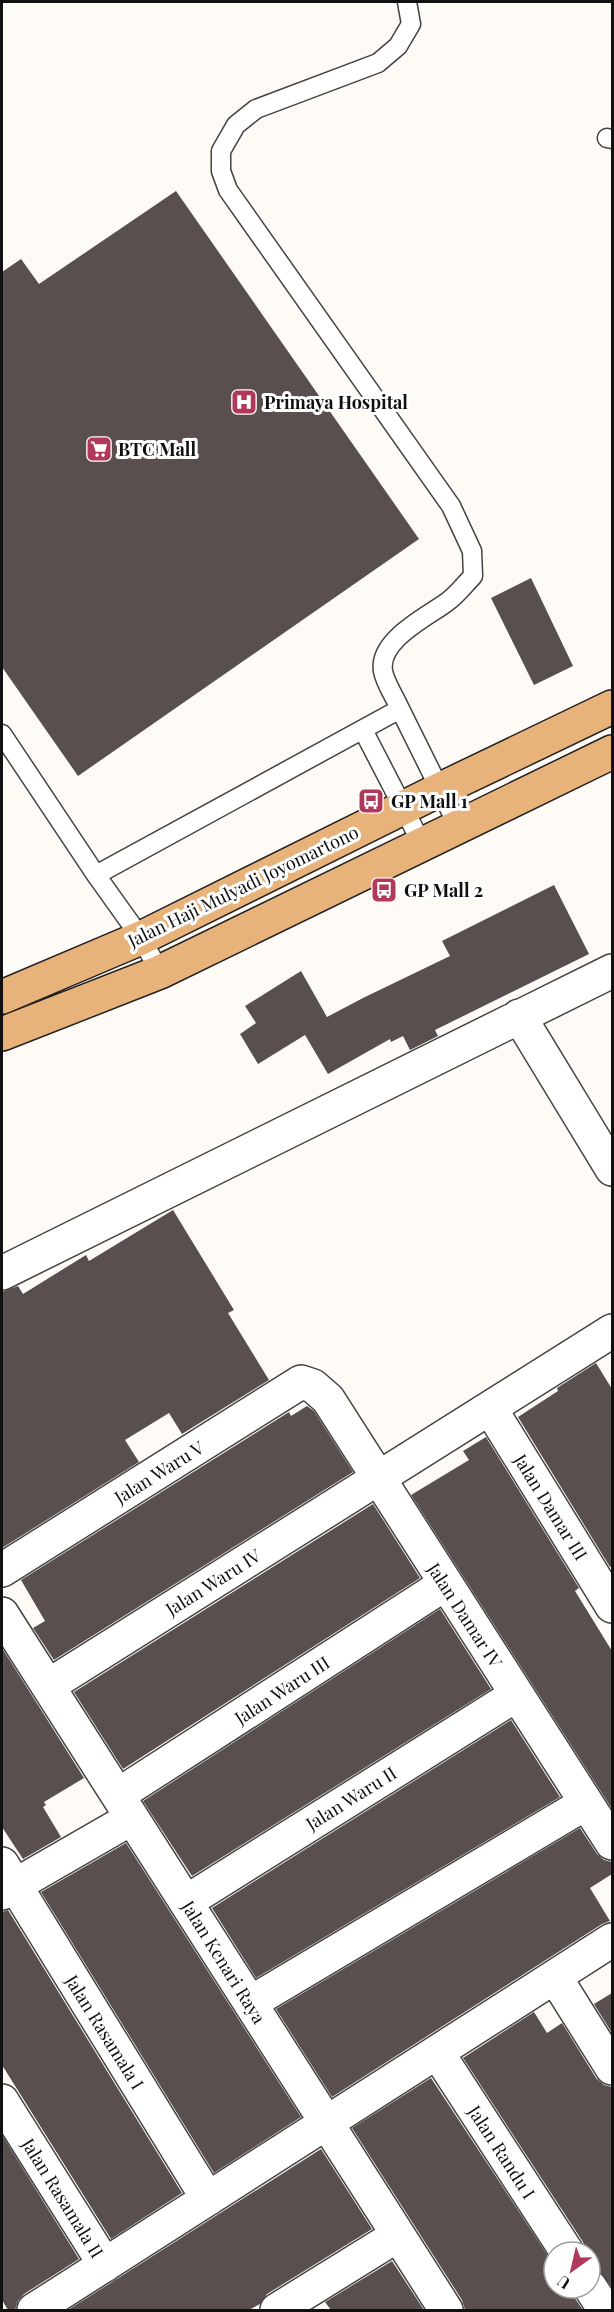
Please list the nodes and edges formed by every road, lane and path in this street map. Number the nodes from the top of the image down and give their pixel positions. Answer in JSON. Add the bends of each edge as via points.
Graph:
{"nodes":[{"id":1,"x":407,"y":2,"type":"edge"},
{"id":2,"x":612,"y":707,"type":"edge"},
{"id":3,"x":400,"y":709,"type":"junction"},
{"id":4,"x":363,"y":730,"type":"junction"},
{"id":5,"x":2,"y":734,"type":"edge"},
{"id":6,"x":612,"y":752,"type":"edge"},
{"id":7,"x":439,"y":790,"type":"junction"},
{"id":8,"x":404,"y":807,"type":"junction"},
{"id":9,"x":458,"y":826,"type":"junction"},
{"id":10,"x":422,"y":844,"type":"junction"},
{"id":11,"x":96,"y":875,"type":"junction"},
{"id":12,"x":141,"y":938,"type":"junction"},
{"id":13,"x":612,"y":971,"type":"edge"},
{"id":14,"x":160,"y":972,"type":"junction"},
{"id":15,"x":2,"y":997,"type":"edge"},
{"id":16,"x":519,"y":1016,"type":"junction"},
{"id":17,"x":2,"y":1034,"type":"edge"},
{"id":18,"x":612,"y":1169,"type":"edge"},
{"id":19,"x":2,"y":1273,"type":"edge"},
{"id":20,"x":608,"y":1344,"type":"edge"},
{"id":21,"x":317,"y":1389,"type":"joint"},
{"id":22,"x":490,"y":1408,"type":"junction"},
{"id":23,"x":378,"y":1479,"type":"junction"},
{"id":24,"x":2,"y":1570,"type":"edge"},
{"id":25,"x":445,"y":1584,"type":"junction"},
{"id":26,"x":612,"y":1606,"type":"edge"},
{"id":27,"x":2,"y":1614,"type":"edge"},
{"id":28,"x":48,"y":1686,"type":"junction"},
{"id":29,"x":516,"y":1695,"type":"junction"},
{"id":30,"x":586,"y":1803,"type":"junction"},
{"id":31,"x":125,"y":1806,"type":"junction"},
{"id":32,"x":612,"y":1843,"type":"edge"},
{"id":33,"x":6,"y":1881,"type":"edge"},
{"id":34,"x":186,"y":1902,"type":"junction"},
{"id":35,"x":612,"y":1940,"type":"edge"},
{"id":36,"x":555,"y":1977,"type":"junction"},
{"id":37,"x":250,"y":2003,"type":"junction"},
{"id":38,"x":437,"y":2052,"type":"junction"},
{"id":39,"x":612,"y":2068,"type":"edge"},
{"id":40,"x":2,"y":2100,"type":"edge"},
{"id":41,"x":327,"y":2123,"type":"junction"},
{"id":42,"x":208,"y":2199,"type":"junction"},
{"id":43,"x":398,"y":2235,"type":"junction"},
{"id":44,"x":559,"y":2240,"type":"edge"},
{"id":45,"x":105,"y":2265,"type":"junction"},
{"id":46,"x":34,"y":2310,"type":"edge"},
{"id":47,"x":277,"y":2310,"type":"edge"},
{"id":48,"x":446,"y":2310,"type":"edge"}],
"edges":[{"from":1,"to":3,"type":"lane","via":[[411,24],[398,46],[378,63],[256,110],[236,125],[221,152],[221,171],[228,190],[451,506],[472,551],[473,576],[449,601],[399,635],[386,654],[383,671]]},
{"from":2,"to":7,"type":"main road","name":"Jalan Haji Mulyadi Joyomartono"},
{"from":3,"to":4,"type":"lane"},
{"from":3,"to":7,"type":"lane"},
{"from":4,"to":8,"type":"lane"},
{"from":4,"to":11,"type":"lane"},
{"from":5,"to":11,"type":"lane"},
{"from":6,"to":9,"type":"main road"},
{"from":7,"to":8,"type":"main road","name":"Jalan Haji Mulyadi Joyomartono"},
{"from":7,"to":9,"type":"lane"},
{"from":8,"to":10,"type":"lane"},
{"from":8,"to":12,"type":"main road","name":"Jalan Haji Mulyadi Joyomartono"},
{"from":9,"to":10,"type":"main road"},
{"from":10,"to":14,"type":"main road"},
{"from":11,"to":12,"type":"lane"},
{"from":12,"to":14,"type":"lane"},
{"from":12,"to":15,"type":"main road","name":"Jalan Haji Mulyadi Joyomartono"},
{"from":13,"to":16,"type":"street"},
{"from":14,"to":17,"type":"main road"},
{"from":16,"to":18,"type":"street"},
{"from":16,"to":19,"type":"street"},
{"from":20,"to":22,"type":"street","name":"Jalan Waru IV"},
{"from":21,"to":23,"type":"street","name":"Jalan Damar IV","via":[[328,1399]]},
{"from":21,"to":24,"type":"street","name":"Jalan Waru V","via":[[301,1382]]},
{"from":22,"to":23,"type":"street","name":"Jalan Waru IV"},
{"from":22,"to":26,"type":"street","name":"Jalan Damar III"},
{"from":23,"to":25,"type":"street","name":"Jalan Damar IV"},
{"from":23,"to":28,"type":"street","name":"Jalan Waru IV"},
{"from":25,"to":29,"type":"street","name":"Jalan Damar IV"},
{"from":25,"to":31,"type":"street","name":"Jalan Waru III"},
{"from":27,"to":28,"type":"street","name":"Jalan Kenari Raya"},
{"from":28,"to":31,"type":"street","name":"Jalan Kenari Raya"},
{"from":29,"to":30,"type":"street","name":"Jalan Damar IV"},
{"from":29,"to":34,"type":"street","name":"Jalan Waru II"},
{"from":30,"to":32,"type":"street","name":"Jalan Damar IV"},
{"from":30,"to":37,"type":"street"},
{"from":31,"to":33,"type":"street","name":"Jalan Waru III"},
{"from":31,"to":34,"type":"street","name":"Jalan Kenari Raya"},
{"from":33,"to":42,"type":"street","name":"Jalan Rasamala I"},
{"from":34,"to":37,"type":"street","name":"Jalan Kenari Raya"},
{"from":35,"to":36,"type":"street"},
{"from":36,"to":38,"type":"street"},
{"from":36,"to":39,"type":"street"},
{"from":37,"to":41,"type":"street","name":"Jalan Kenari Raya"},
{"from":38,"to":41,"type":"street"},
{"from":38,"to":44,"type":"street","name":"Jalan Randu I"},
{"from":40,"to":45,"type":"street","name":"Jalan Rasamala II"},
{"from":41,"to":42,"type":"street"},
{"from":41,"to":43,"type":"street","name":"Jalan Kenari Raya"},
{"from":42,"to":45,"type":"street"},
{"from":43,"to":47,"type":"street"},
{"from":43,"to":48,"type":"street","name":"Jalan Kenari Raya"},
{"from":45,"to":46,"type":"street"}]}
